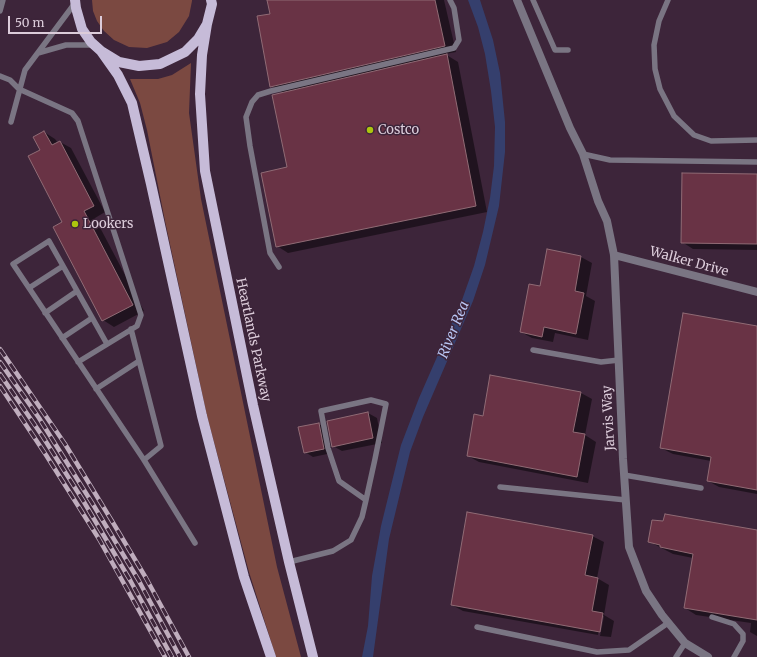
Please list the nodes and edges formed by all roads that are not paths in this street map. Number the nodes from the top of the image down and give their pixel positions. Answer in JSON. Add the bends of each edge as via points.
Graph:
{"nodes":[{"id":1,"x":3,"y":0,"type":"edge"},
{"id":2,"x":211,"y":0,"type":"edge"},
{"id":3,"x":450,"y":0,"type":"edge"},
{"id":4,"x":517,"y":0,"type":"edge"},
{"id":5,"x":533,"y":0,"type":"edge"},
{"id":6,"x":668,"y":0,"type":"edge"},
{"id":7,"x":75,"y":1,"type":"edge"},
{"id":8,"x":0,"y":10,"type":"edge"},
{"id":9,"x":207,"y":24,"type":"junction"},
{"id":10,"x":98,"y":48,"type":"junction"},
{"id":11,"x":568,"y":50,"type":"dead end"},
{"id":12,"x":38,"y":53,"type":"junction"},
{"id":13,"x":0,"y":76,"type":"edge"},
{"id":14,"x":19,"y":89,"type":"junction"},
{"id":15,"x":11,"y":122,"type":"dead end"},
{"id":16,"x":757,"y":140,"type":"edge"},
{"id":17,"x":583,"y":154,"type":"junction"},
{"id":18,"x":757,"y":162,"type":"edge"},
{"id":19,"x":614,"y":255,"type":"junction"},
{"id":20,"x":63,"y":266,"type":"junction"},
{"id":21,"x":279,"y":267,"type":"dead end"},
{"id":22,"x":29,"y":288,"type":"junction"},
{"id":23,"x":77,"y":291,"type":"junction"},
{"id":24,"x":757,"y":292,"type":"edge"},
{"id":25,"x":45,"y":313,"type":"junction"},
{"id":26,"x":92,"y":318,"type":"junction"},
{"id":27,"x":131,"y":329,"type":"junction"},
{"id":28,"x":62,"y":338,"type":"junction"},
{"id":29,"x":107,"y":344,"type":"junction"},
{"id":30,"x":533,"y":350,"type":"dead end"},
{"id":31,"x":619,"y":360,"type":"junction"},
{"id":32,"x":139,"y":361,"type":"junction"},
{"id":33,"x":78,"y":362,"type":"junction"},
{"id":34,"x":96,"y":388,"type":"junction"},
{"id":35,"x":144,"y":460,"type":"junction"},
{"id":36,"x":624,"y":475,"type":"junction"},
{"id":37,"x":500,"y":487,"type":"dead end"},
{"id":38,"x":701,"y":488,"type":"dead end"},
{"id":39,"x":366,"y":500,"type":"junction"},
{"id":40,"x":626,"y":500,"type":"junction"},
{"id":41,"x":195,"y":543,"type":"dead end"},
{"id":42,"x":289,"y":562,"type":"junction"},
{"id":43,"x":712,"y":617,"type":"dead end"},
{"id":44,"x":668,"y":623,"type":"junction"},
{"id":45,"x":477,"y":627,"type":"dead end"},
{"id":46,"x":685,"y":643,"type":"junction"},
{"id":47,"x":271,"y":657,"type":"edge"},
{"id":48,"x":313,"y":657,"type":"edge"},
{"id":49,"x":676,"y":657,"type":"edge"},
{"id":50,"x":708,"y":657,"type":"edge"},
{"id":51,"x":734,"y":657,"type":"edge"}],
"edges":[{"from":1,"to":8,"type":"lane"},
{"from":2,"to":9,"type":"main road"},
{"from":3,"to":21,"type":"lane","via":[[454,8],[459,40],[454,48],[271,91],[258,95],[252,102],[246,117],[250,146],[270,253]]},
{"from":4,"to":17,"type":"street","name":"Jarvis Way"},
{"from":5,"to":11,"type":"lane","via":[[555,50]]},
{"from":6,"to":16,"type":"lane","via":[[659,21],[654,45],[660,89],[674,116],[694,135],[711,141]]},
{"from":7,"to":10,"type":"main road","via":[[82,29]]},
{"from":7,"to":12,"type":"lane"},
{"from":9,"to":10,"type":"main road","via":[[198,39],[185,52],[160,64],[139,66],[119,62]]},
{"from":9,"to":42,"type":"main road","name":"Heartlands Parkway","via":[[200,94],[205,171],[253,405]]},
{"from":10,"to":12,"type":"lane","via":[[66,45]]},
{"from":10,"to":47,"type":"main road","via":[[118,75],[132,103],[202,416],[244,577]]},
{"from":12,"to":14,"type":"lane","via":[[25,70]]},
{"from":13,"to":14,"type":"lane","via":[[10,80]]},
{"from":14,"to":15,"type":"lane"},
{"from":14,"to":27,"type":"lane","via":[[72,113],[78,121],[141,316],[137,326]]},
{"from":17,"to":18,"type":"lane","via":[[610,160]]},
{"from":17,"to":19,"type":"street","name":"Jarvis Way","via":[[607,221]]},
{"from":19,"to":24,"type":"street","name":"Walker Drive"},
{"from":19,"to":31,"type":"street","name":"Jarvis Way"},
{"from":20,"to":22,"type":"lane"},
{"from":20,"to":22,"type":"lane","via":[[49,241],[13,264]]},
{"from":20,"to":23,"type":"lane"},
{"from":22,"to":25,"type":"lane"},
{"from":23,"to":25,"type":"lane"},
{"from":23,"to":26,"type":"lane"},
{"from":25,"to":28,"type":"lane"},
{"from":26,"to":28,"type":"lane"},
{"from":26,"to":29,"type":"lane"},
{"from":27,"to":29,"type":"lane"},
{"from":27,"to":32,"type":"lane"},
{"from":28,"to":33,"type":"lane"},
{"from":29,"to":33,"type":"lane"},
{"from":30,"to":31,"type":"lane","via":[[601,362]]},
{"from":31,"to":36,"type":"street","name":"Jarvis Way"},
{"from":32,"to":34,"type":"lane"},
{"from":32,"to":35,"type":"lane","via":[[161,446]]},
{"from":33,"to":34,"type":"lane"},
{"from":34,"to":35,"type":"lane"},
{"from":35,"to":41,"type":"lane"},
{"from":36,"to":38,"type":"lane"},
{"from":36,"to":40,"type":"street","name":"Jarvis Way"},
{"from":37,"to":40,"type":"lane"},
{"from":39,"to":39,"type":"lane","via":[[386,404],[371,400],[322,411],[328,448],[339,481]]},
{"from":39,"to":42,"type":"lane","via":[[362,517],[351,540],[333,551]]},
{"from":40,"to":44,"type":"street","name":"Jarvis Way","via":[[629,547],[646,591]]},
{"from":42,"to":48,"type":"main road","name":"Heartlands Parkway"},
{"from":43,"to":51,"type":"lane","via":[[734,624],[743,634],[743,641]]},
{"from":44,"to":45,"type":"lane","via":[[629,650],[597,652]]},
{"from":44,"to":46,"type":"street","name":"Jarvis Way"},
{"from":46,"to":49,"type":"lane"},
{"from":46,"to":50,"type":"street","name":"Jarvis Way"}]}
